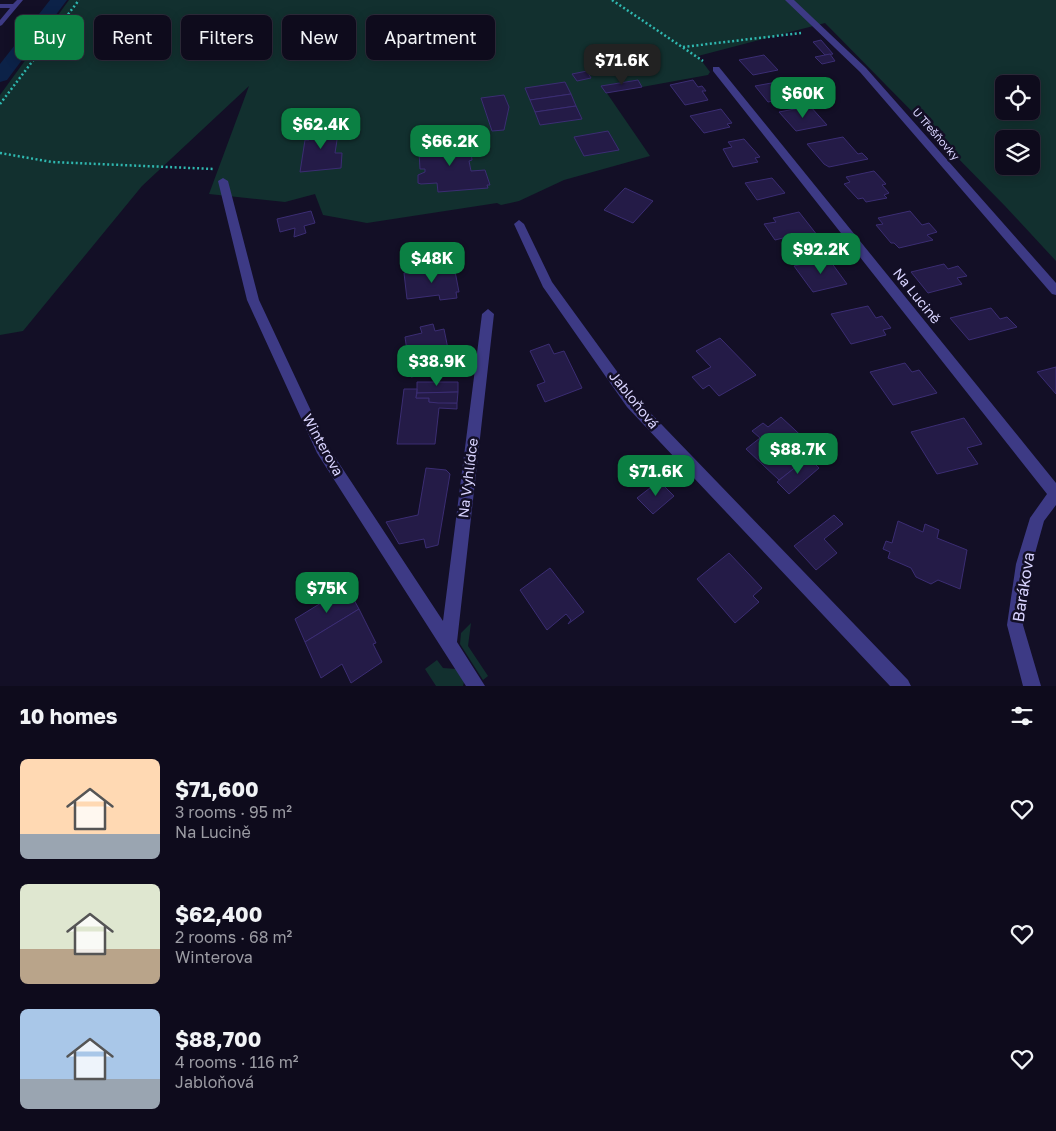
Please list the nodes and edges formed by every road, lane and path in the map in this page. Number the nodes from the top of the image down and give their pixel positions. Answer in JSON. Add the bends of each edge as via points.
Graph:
{"nodes":[{"id":1,"x":79,"y":0,"type":"edge"},
{"id":2,"x":612,"y":0,"type":"edge"},
{"id":3,"x":789,"y":0,"type":"edge"},
{"id":4,"x":18,"y":3,"type":"edge"},
{"id":5,"x":0,"y":6,"type":"edge"},
{"id":6,"x":0,"y":24,"type":"edge"},
{"id":7,"x":822,"y":31,"type":"junction"},
{"id":8,"x":683,"y":47,"type":"junction"},
{"id":9,"x":716,"y":70,"type":"joint"},
{"id":10,"x":0,"y":104,"type":"edge"},
{"id":11,"x":0,"y":153,"type":"edge"},
{"id":12,"x":222,"y":181,"type":"joint"},
{"id":13,"x":519,"y":224,"type":"dead end"},
{"id":14,"x":1056,"y":290,"type":"edge"},
{"id":15,"x":488,"y":314,"type":"dead end"},
{"id":16,"x":1056,"y":494,"type":"edge"},
{"id":17,"x":449,"y":642,"type":"junction"},
{"id":18,"x":476,"y":686,"type":"edge"},
{"id":19,"x":902,"y":686,"type":"edge"},
{"id":20,"x":1032,"y":686,"type":"edge"}],
"edges":[{"from":1,"to":10,"type":"path"},
{"from":2,"to":8,"type":"path"},
{"from":3,"to":7,"type":"street","name":"U Třešňovky"},
{"from":4,"to":5,"type":"lane"},
{"from":4,"to":6,"type":"lane"},
{"from":7,"to":8,"type":"path"},
{"from":7,"to":14,"type":"street","name":"U Třešňovky","via":[[863,70]]},
{"from":8,"to":9,"type":"path"},
{"from":9,"to":16,"type":"street","name":"Na Lucině"},
{"from":11,"to":12,"type":"path","via":[[52,162],[215,169]]},
{"from":12,"to":17,"type":"street","name":"Winterova","via":[[252,300],[322,449]]},
{"from":13,"to":19,"type":"street","name":"Jabloňová","via":[[547,284],[632,403]]},
{"from":15,"to":17,"type":"street","name":"Na Vyhlídce"},
{"from":16,"to":20,"type":"street","name":"Barákova","via":[[1037,518],[1024,564],[1015,625]]},
{"from":17,"to":18,"type":"street","name":"Winterova"}]}
